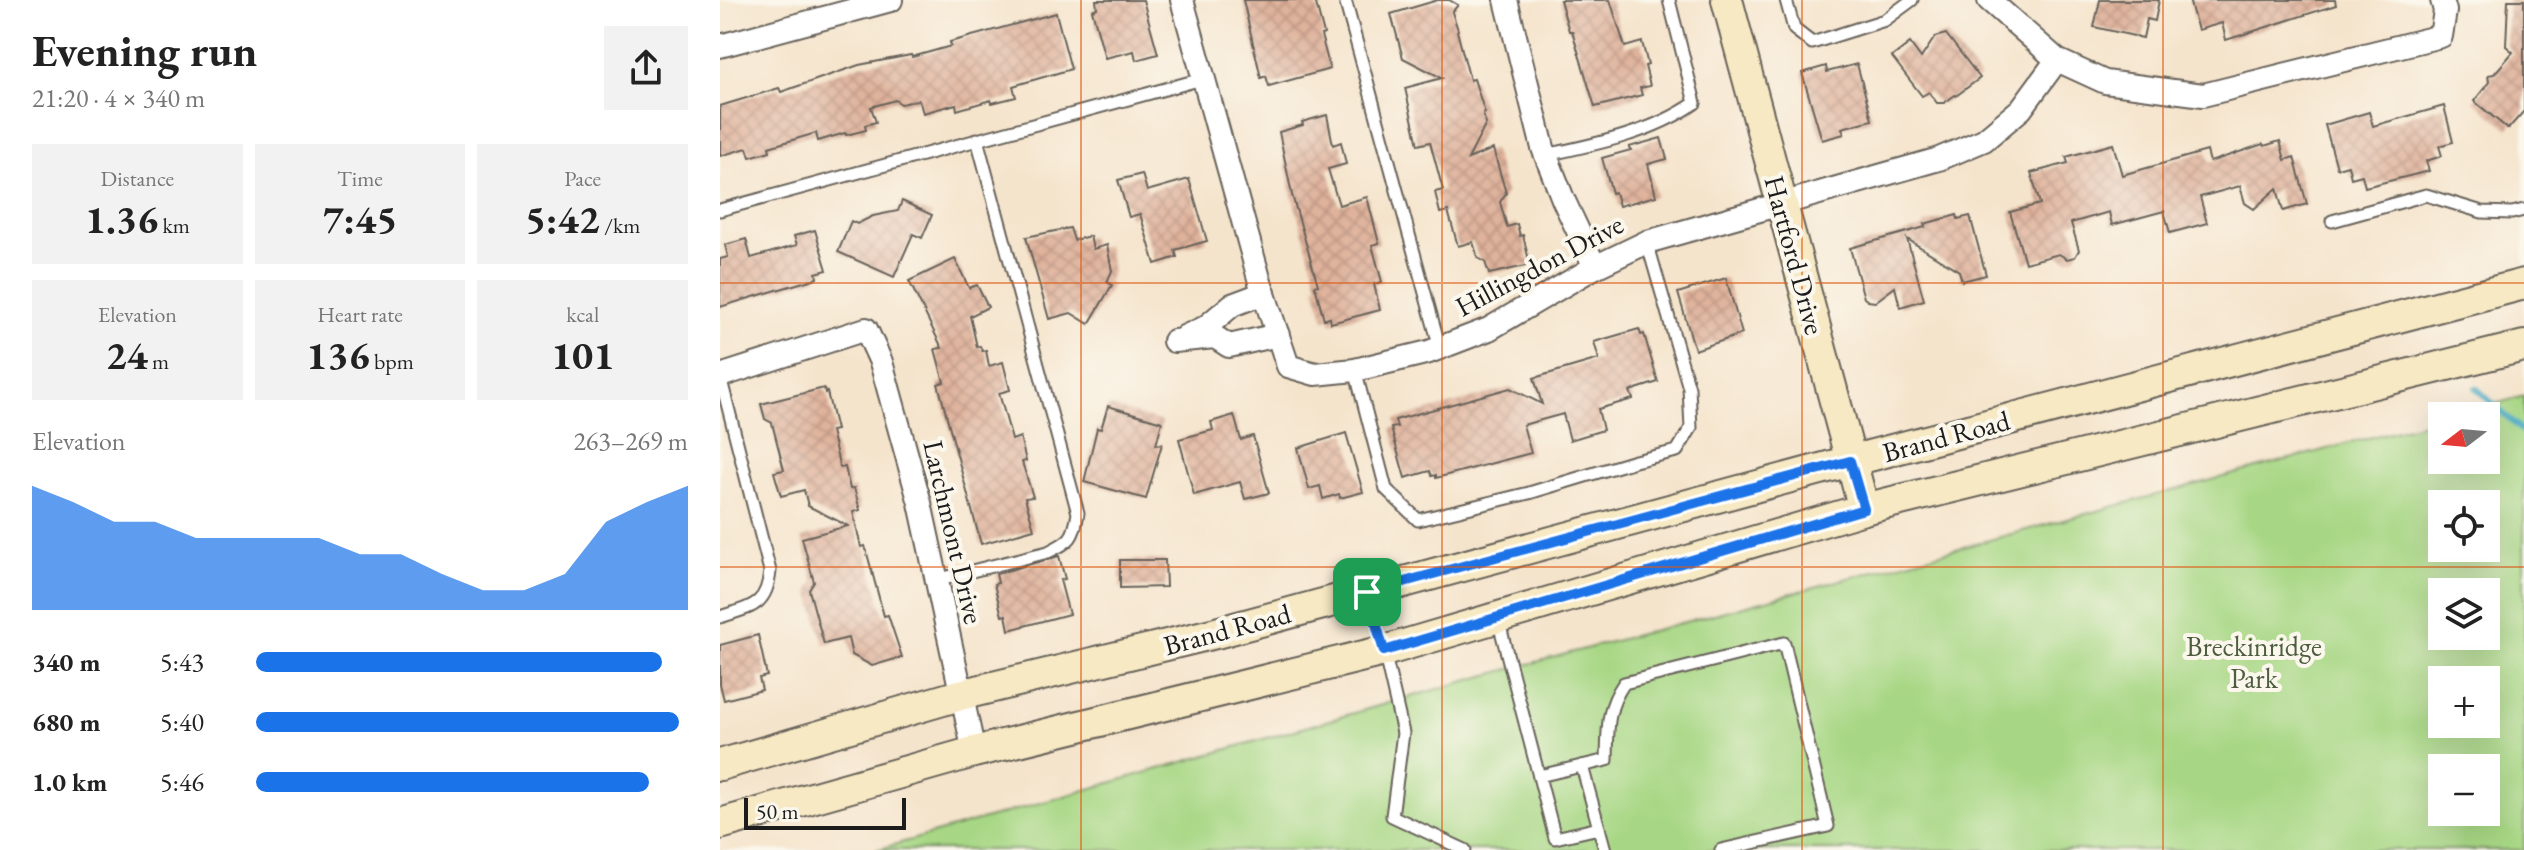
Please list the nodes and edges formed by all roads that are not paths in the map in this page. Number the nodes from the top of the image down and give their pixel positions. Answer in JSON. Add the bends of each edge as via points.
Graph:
{"nodes":[{"id":1,"x":891,"y":0,"type":"edge"},
{"id":2,"x":1182,"y":0,"type":"edge"},
{"id":3,"x":1345,"y":0,"type":"edge"},
{"id":4,"x":1506,"y":0,"type":"edge"},
{"id":5,"x":1669,"y":0,"type":"edge"},
{"id":6,"x":1727,"y":0,"type":"edge"},
{"id":7,"x":1786,"y":0,"type":"edge"},
{"id":8,"x":1912,"y":0,"type":"edge"},
{"id":9,"x":1989,"y":0,"type":"edge"},
{"id":10,"x":2442,"y":0,"type":"edge"},
{"id":11,"x":720,"y":46,"type":"edge"},
{"id":12,"x":2057,"y":60,"type":"junction"},
{"id":13,"x":1202,"y":79,"type":"junction"},
{"id":14,"x":977,"y":139,"type":"junction"},
{"id":15,"x":1546,"y":155,"type":"junction"},
{"id":16,"x":1781,"y":205,"type":"junction"},
{"id":17,"x":720,"y":210,"type":"edge"},
{"id":18,"x":2524,"y":210,"type":"edge"},
{"id":19,"x":2332,"y":221,"type":"dead end"},
{"id":20,"x":1647,"y":242,"type":"junction"},
{"id":21,"x":1595,"y":267,"type":"junction"},
{"id":22,"x":2524,"y":284,"type":"edge"},
{"id":23,"x":1264,"y":293,"type":"junction"},
{"id":24,"x":1278,"y":335,"type":"junction"},
{"id":25,"x":2524,"y":346,"type":"edge"},
{"id":26,"x":1440,"y":348,"type":"junction"},
{"id":27,"x":1355,"y":370,"type":"junction"},
{"id":28,"x":720,"y":376,"type":"edge"},
{"id":29,"x":1850,"y":461,"type":"junction"},
{"id":30,"x":1864,"y":509,"type":"junction"},
{"id":31,"x":936,"y":580,"type":"junction"},
{"id":32,"x":1367,"y":592,"type":"junction"},
{"id":33,"x":720,"y":617,"type":"edge"},
{"id":34,"x":1498,"y":617,"type":"junction"},
{"id":35,"x":1384,"y":651,"type":"junction"},
{"id":36,"x":960,"y":695,"type":"junction"},
{"id":37,"x":974,"y":752,"type":"junction"},
{"id":38,"x":720,"y":765,"type":"edge"},
{"id":39,"x":1582,"y":766,"type":"junction"},
{"id":40,"x":1539,"y":776,"type":"junction"},
{"id":41,"x":720,"y":824,"type":"edge"},
{"id":42,"x":1599,"y":828,"type":"junction"},
{"id":43,"x":1727,"y":849,"type":"edge"},
{"id":44,"x":1465,"y":850,"type":"edge"},
{"id":45,"x":1605,"y":850,"type":"edge"}],
"edges":[{"from":1,"to":11,"type":"street"},
{"from":2,"to":13,"type":"street","name":"Hillingdon Drive"},
{"from":3,"to":26,"type":"lane"},
{"from":4,"to":15,"type":"street"},
{"from":5,"to":15,"type":"lane","via":[[1695,103],[1672,119]]},
{"from":6,"to":16,"type":"main road","name":"Hartford Drive"},
{"from":7,"to":8,"type":"lane","via":[[1794,29],[1812,43],[1885,20]]},
{"from":9,"to":12,"type":"street"},
{"from":10,"to":12,"type":"street","via":[[2441,36],[2203,95],[2105,82]]},
{"from":12,"to":16,"type":"street","name":"Hillingdon Drive","via":[[2021,109],[1984,140],[1939,159]]},
{"from":13,"to":14,"type":"lane"},
{"from":13,"to":23,"type":"street","name":"Hillingdon Drive"},
{"from":14,"to":17,"type":"lane"},
{"from":14,"to":31,"type":"lane","via":[[1078,513],[1074,535],[1065,544]]},
{"from":15,"to":21,"type":"street"},
{"from":16,"to":20,"type":"street","name":"Hillingdon Drive"},
{"from":16,"to":29,"type":"main road","name":"Hartford Drive"},
{"from":18,"to":19,"type":"lane","via":[[2482,212],[2426,195]]},
{"from":20,"to":21,"type":"street","name":"Hillingdon Drive"},
{"from":20,"to":27,"type":"lane","via":[[1689,388],[1691,428],[1677,451],[1418,520],[1386,489]]},
{"from":21,"to":26,"type":"street","name":"Hillingdon Drive","via":[[1489,329]]},
{"from":22,"to":29,"type":"main road","name":"Brand Road"},
{"from":23,"to":24,"type":"street","name":"Hillingdon Drive"},
{"from":23,"to":24,"type":"street","via":[[1232,305],[1206,327],[1174,341],[1215,337],[1229,346]]},
{"from":24,"to":27,"type":"street","name":"Hillingdon Drive","via":[[1288,366],[1315,374]]},
{"from":25,"to":30,"type":"main road","name":"Brand Road"},
{"from":26,"to":27,"type":"street","name":"Hillingdon Drive"},
{"from":28,"to":31,"type":"street","name":"Larchmont Drive","via":[[866,329],[885,376]]},
{"from":28,"to":33,"type":"lane","via":[[770,571],[769,590],[754,606]]},
{"from":29,"to":30,"type":"main road","name":"Hartford Drive"},
{"from":29,"to":32,"type":"main road","name":"Brand Road"},
{"from":30,"to":34,"type":"main road","name":"Brand Road"},
{"from":31,"to":36,"type":"street","name":"Larchmont Drive"},
{"from":32,"to":35,"type":"lane"},
{"from":32,"to":36,"type":"main road","name":"Brand Road"},
{"from":34,"to":35,"type":"main road","name":"Brand Road"},
{"from":34,"to":40,"type":"lane"},
{"from":35,"to":37,"type":"main road","name":"Brand Road"},
{"from":35,"to":44,"type":"lane","via":[[1403,733],[1392,816]]},
{"from":36,"to":37,"type":"street","name":"Larchmont Drive"},
{"from":36,"to":38,"type":"main road","name":"Brand Road"},
{"from":37,"to":41,"type":"main road","name":"Brand Road"},
{"from":39,"to":40,"type":"lane"},
{"from":39,"to":42,"type":"lane"},
{"from":39,"to":43,"type":"lane","via":[[1607,760],[1609,710],[1624,683],[1784,643],[1828,826]]},
{"from":40,"to":42,"type":"lane","via":[[1555,838]]},
{"from":42,"to":45,"type":"lane"}]}
